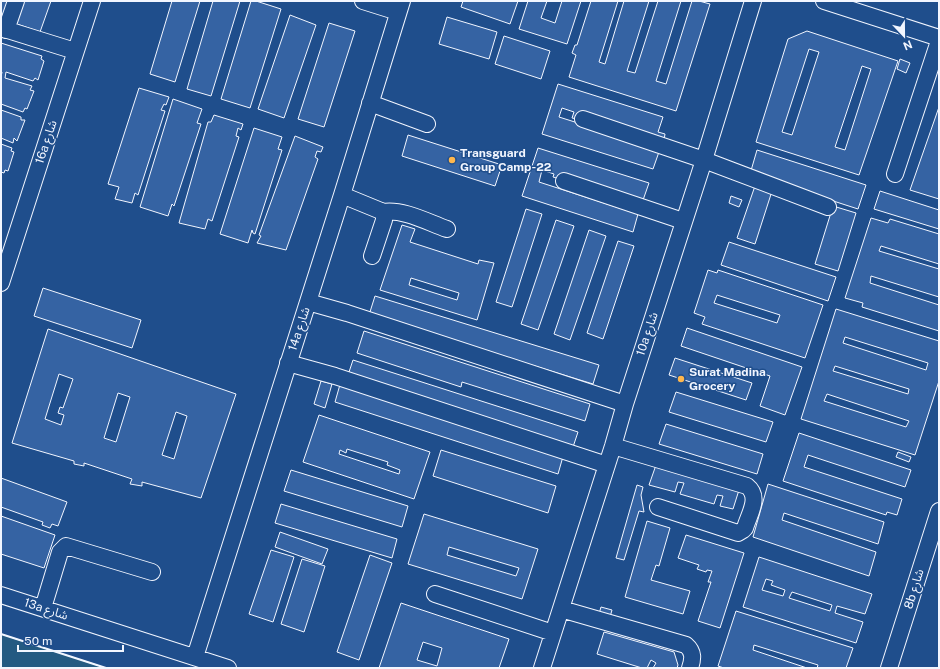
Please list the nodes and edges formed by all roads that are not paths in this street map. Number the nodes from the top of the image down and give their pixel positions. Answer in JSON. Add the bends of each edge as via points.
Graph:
{"nodes":[{"id":1,"x":16,"y":1,"type":"edge"},
{"id":2,"x":92,"y":1,"type":"edge"},
{"id":3,"x":363,"y":1,"type":"edge"},
{"id":4,"x":753,"y":1,"type":"edge"},
{"id":5,"x":824,"y":1,"type":"edge"},
{"id":6,"x":400,"y":7,"type":"edge"},
{"id":7,"x":4,"y":29,"type":"edge"},
{"id":8,"x":939,"y":40,"type":"edge"},
{"id":9,"x":75,"y":52,"type":"junction"},
{"id":10,"x":370,"y":103,"type":"junction"},
{"id":11,"x":583,"y":119,"type":"dead end"},
{"id":12,"x":427,"y":124,"type":"dead end"},
{"id":13,"x":704,"y":160,"type":"junction"},
{"id":14,"x":895,"y":174,"type":"dead end"},
{"id":15,"x":564,"y":181,"type":"dead end"},
{"id":16,"x":342,"y":195,"type":"junction"},
{"id":17,"x":828,"y":207,"type":"dead end"},
{"id":18,"x":383,"y":212,"type":"junction"},
{"id":19,"x":683,"y":221,"type":"junction"},
{"id":20,"x":447,"y":229,"type":"dead end"},
{"id":21,"x":372,"y":256,"type":"dead end"},
{"id":22,"x":1,"y":283,"type":"edge"},
{"id":23,"x":308,"y":302,"type":"junction"},
{"id":24,"x":288,"y":363,"type":"junction"},
{"id":25,"x":625,"y":404,"type":"junction"},
{"id":26,"x":613,"y":446,"type":"junction"},
{"id":27,"x":607,"y":465,"type":"junction"},
{"id":28,"x":658,"y":507,"type":"dead end"},
{"id":29,"x":939,"y":511,"type":"edge"},
{"id":30,"x":152,"y":572,"type":"dead end"},
{"id":31,"x":1,"y":594,"type":"edge"},
{"id":32,"x":435,"y":594,"type":"dead end"},
{"id":33,"x":43,"y":608,"type":"junction"},
{"id":34,"x":561,"y":609,"type":"junction"},
{"id":35,"x":553,"y":633,"type":"junction"},
{"id":36,"x":195,"y":657,"type":"junction"},
{"id":37,"x":228,"y":668,"type":"edge"},
{"id":38,"x":542,"y":668,"type":"edge"},
{"id":39,"x":690,"y":668,"type":"edge"},
{"id":40,"x":890,"y":668,"type":"edge"}],
"edges":[{"from":1,"to":7,"type":"street"},
{"from":2,"to":9,"type":"street","name":"16a شارع"},
{"from":3,"to":6,"type":"street"},
{"from":4,"to":13,"type":"street","name":"10a شارع"},
{"from":5,"to":8,"type":"street"},
{"from":6,"to":10,"type":"street","name":"14a شارع"},
{"from":7,"to":9,"type":"street"},
{"from":8,"to":14,"type":"street"},
{"from":9,"to":22,"type":"street","name":"16a شارع"},
{"from":10,"to":12,"type":"street"},
{"from":10,"to":16,"type":"street","name":"14a شارع"},
{"from":11,"to":13,"type":"street"},
{"from":13,"to":17,"type":"street"},
{"from":13,"to":19,"type":"street","name":"10a شارع"},
{"from":15,"to":19,"type":"street"},
{"from":16,"to":18,"type":"street"},
{"from":16,"to":23,"type":"street","name":"14a شارع"},
{"from":18,"to":20,"type":"street","via":[[403,213]]},
{"from":18,"to":21,"type":"street","via":[[385,217]]},
{"from":19,"to":25,"type":"street","name":"10a شارع"},
{"from":23,"to":24,"type":"street","name":"14a شارع"},
{"from":23,"to":25,"type":"street"},
{"from":24,"to":27,"type":"street","via":[[336,376]]},
{"from":24,"to":36,"type":"street","name":"14a شارع"},
{"from":25,"to":26,"type":"street","name":"10a شارع"},
{"from":26,"to":27,"type":"street","name":"10a شارع"},
{"from":26,"to":28,"type":"street","via":[[748,486],[754,496],[745,528],[738,533]]},
{"from":27,"to":34,"type":"street","name":"10a شارع"},
{"from":29,"to":40,"type":"street","name":"8b شارع"},
{"from":30,"to":33,"type":"street","via":[[66,546],[60,552]]},
{"from":31,"to":33,"type":"street","name":"13a شارع"},
{"from":32,"to":35,"type":"street"},
{"from":33,"to":36,"type":"street","name":"13a شارع"},
{"from":34,"to":35,"type":"street","name":"10a شارع"},
{"from":34,"to":39,"type":"street","via":[[686,645],[690,648],[693,658]]},
{"from":35,"to":38,"type":"street","name":"10a شارع"},
{"from":36,"to":37,"type":"street","name":"13a شارع"}]}
